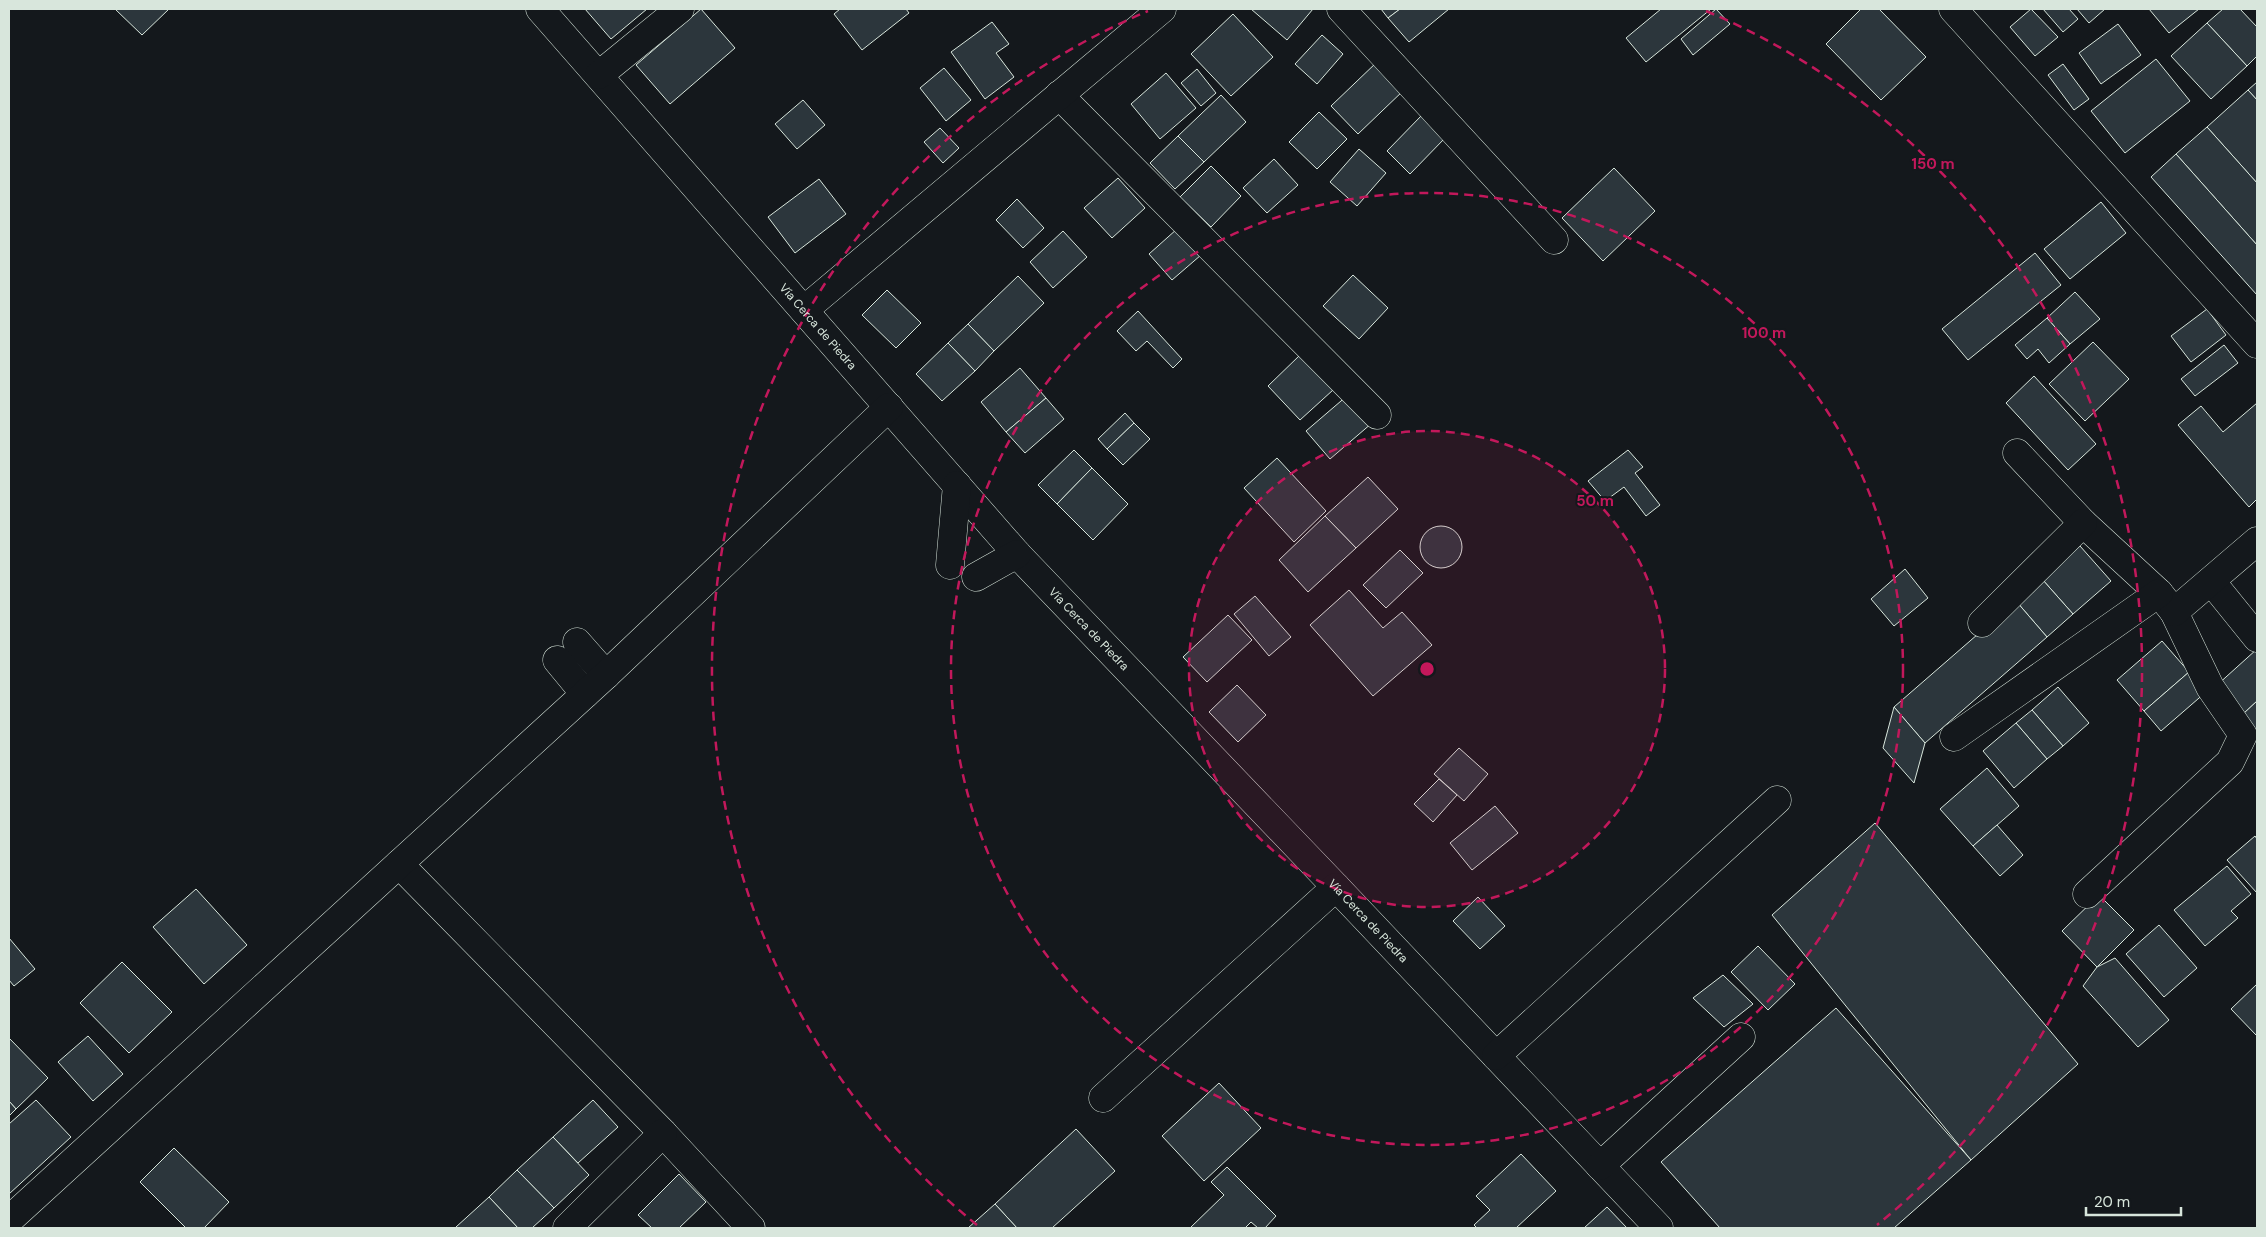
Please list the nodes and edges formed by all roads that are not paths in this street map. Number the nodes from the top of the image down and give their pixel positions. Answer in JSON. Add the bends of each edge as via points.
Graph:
{"nodes":[{"id":1,"x":680,"y":9,"type":"edge"},
{"id":2,"x":1162,"y":9,"type":"edge"},
{"id":3,"x":1341,"y":9,"type":"edge"},
{"id":4,"x":1953,"y":9,"type":"edge"},
{"id":5,"x":549,"y":12,"type":"edge"},
{"id":6,"x":599,"y":75,"type":"junction"},
{"id":7,"x":1059,"y":95,"type":"junction"},
{"id":8,"x":1554,"y":240,"type":"dead end"},
{"id":9,"x":804,"y":310,"type":"junction"},
{"id":10,"x":2257,"y":344,"type":"edge"},
{"id":11,"x":889,"y":407,"type":"junction"},
{"id":12,"x":1377,"y":415,"type":"dead end"},
{"id":13,"x":2017,"y":453,"type":"dead end"},
{"id":14,"x":957,"y":485,"type":"junction"},
{"id":15,"x":2082,"y":523,"type":"junction"},
{"id":16,"x":2257,"y":541,"type":"edge"},
{"id":17,"x":1017,"y":554,"type":"junction"},
{"id":18,"x":950,"y":565,"type":"dead end"},
{"id":19,"x":976,"y":577,"type":"dead end"},
{"id":20,"x":2211,"y":581,"type":"junction"},
{"id":21,"x":2167,"y":602,"type":"junction"},
{"id":22,"x":1982,"y":623,"type":"dead end"},
{"id":23,"x":2257,"y":638,"type":"edge"},
{"id":24,"x":577,"y":642,"type":"dead end"},
{"id":25,"x":557,"y":660,"type":"dead end"},
{"id":26,"x":606,"y":675,"type":"junction"},
{"id":27,"x":584,"y":694,"type":"junction"},
{"id":28,"x":1954,"y":737,"type":"dead end"},
{"id":29,"x":1777,"y":800,"type":"dead end"},
{"id":30,"x":399,"y":864,"type":"junction"},
{"id":31,"x":1336,"y":887,"type":"junction"},
{"id":32,"x":2087,"y":894,"type":"dead end"},
{"id":33,"x":1741,"y":1037,"type":"dead end"},
{"id":34,"x":1496,"y":1056,"type":"junction"},
{"id":35,"x":1103,"y":1098,"type":"dead end"},
{"id":36,"x":663,"y":1133,"type":"junction"},
{"id":37,"x":1600,"y":1166,"type":"junction"},
{"id":38,"x":9,"y":1220,"type":"edge"},
{"id":39,"x":567,"y":1228,"type":"edge"},
{"id":40,"x":752,"y":1228,"type":"edge"},
{"id":41,"x":1659,"y":1228,"type":"edge"}],
"edges":[{"from":1,"to":6,"type":"street"},
{"from":2,"to":7,"type":"street"},
{"from":3,"to":8,"type":"street"},
{"from":4,"to":10,"type":"street"},
{"from":5,"to":6,"type":"street","name":"Vía Cerca de Piedra"},
{"from":6,"to":9,"type":"street","name":"Vía Cerca de Piedra"},
{"from":7,"to":9,"type":"street"},
{"from":7,"to":12,"type":"street"},
{"from":9,"to":11,"type":"street","name":"Vía Cerca de Piedra"},
{"from":11,"to":14,"type":"street","name":"Vía Cerca de Piedra"},
{"from":11,"to":26,"type":"street"},
{"from":13,"to":15,"type":"street"},
{"from":14,"to":17,"type":"street","name":"Vía Cerca de Piedra"},
{"from":14,"to":18,"type":"street"},
{"from":15,"to":21,"type":"street"},
{"from":15,"to":22,"type":"street"},
{"from":16,"to":20,"type":"street"},
{"from":17,"to":19,"type":"street"},
{"from":17,"to":31,"type":"street","name":"Vía Cerca de Piedra"},
{"from":20,"to":21,"type":"street"},
{"from":20,"to":23,"type":"street"},
{"from":21,"to":28,"type":"street"},
{"from":21,"to":32,"type":"street","via":[[2210,687],[2243,735],[2230,762]]},
{"from":24,"to":26,"type":"street"},
{"from":25,"to":27,"type":"street"},
{"from":26,"to":27,"type":"street"},
{"from":27,"to":30,"type":"street"},
{"from":29,"to":34,"type":"street"},
{"from":30,"to":36,"type":"street"},
{"from":30,"to":38,"type":"street"},
{"from":31,"to":34,"type":"street","name":"Vía Cerca de Piedra"},
{"from":31,"to":35,"type":"street"},
{"from":33,"to":37,"type":"street"},
{"from":34,"to":37,"type":"street","name":"Vía Cerca de Piedra"},
{"from":36,"to":39,"type":"street"},
{"from":36,"to":40,"type":"street"},
{"from":37,"to":41,"type":"street","name":"Vía Cerca de Piedra"}]}
